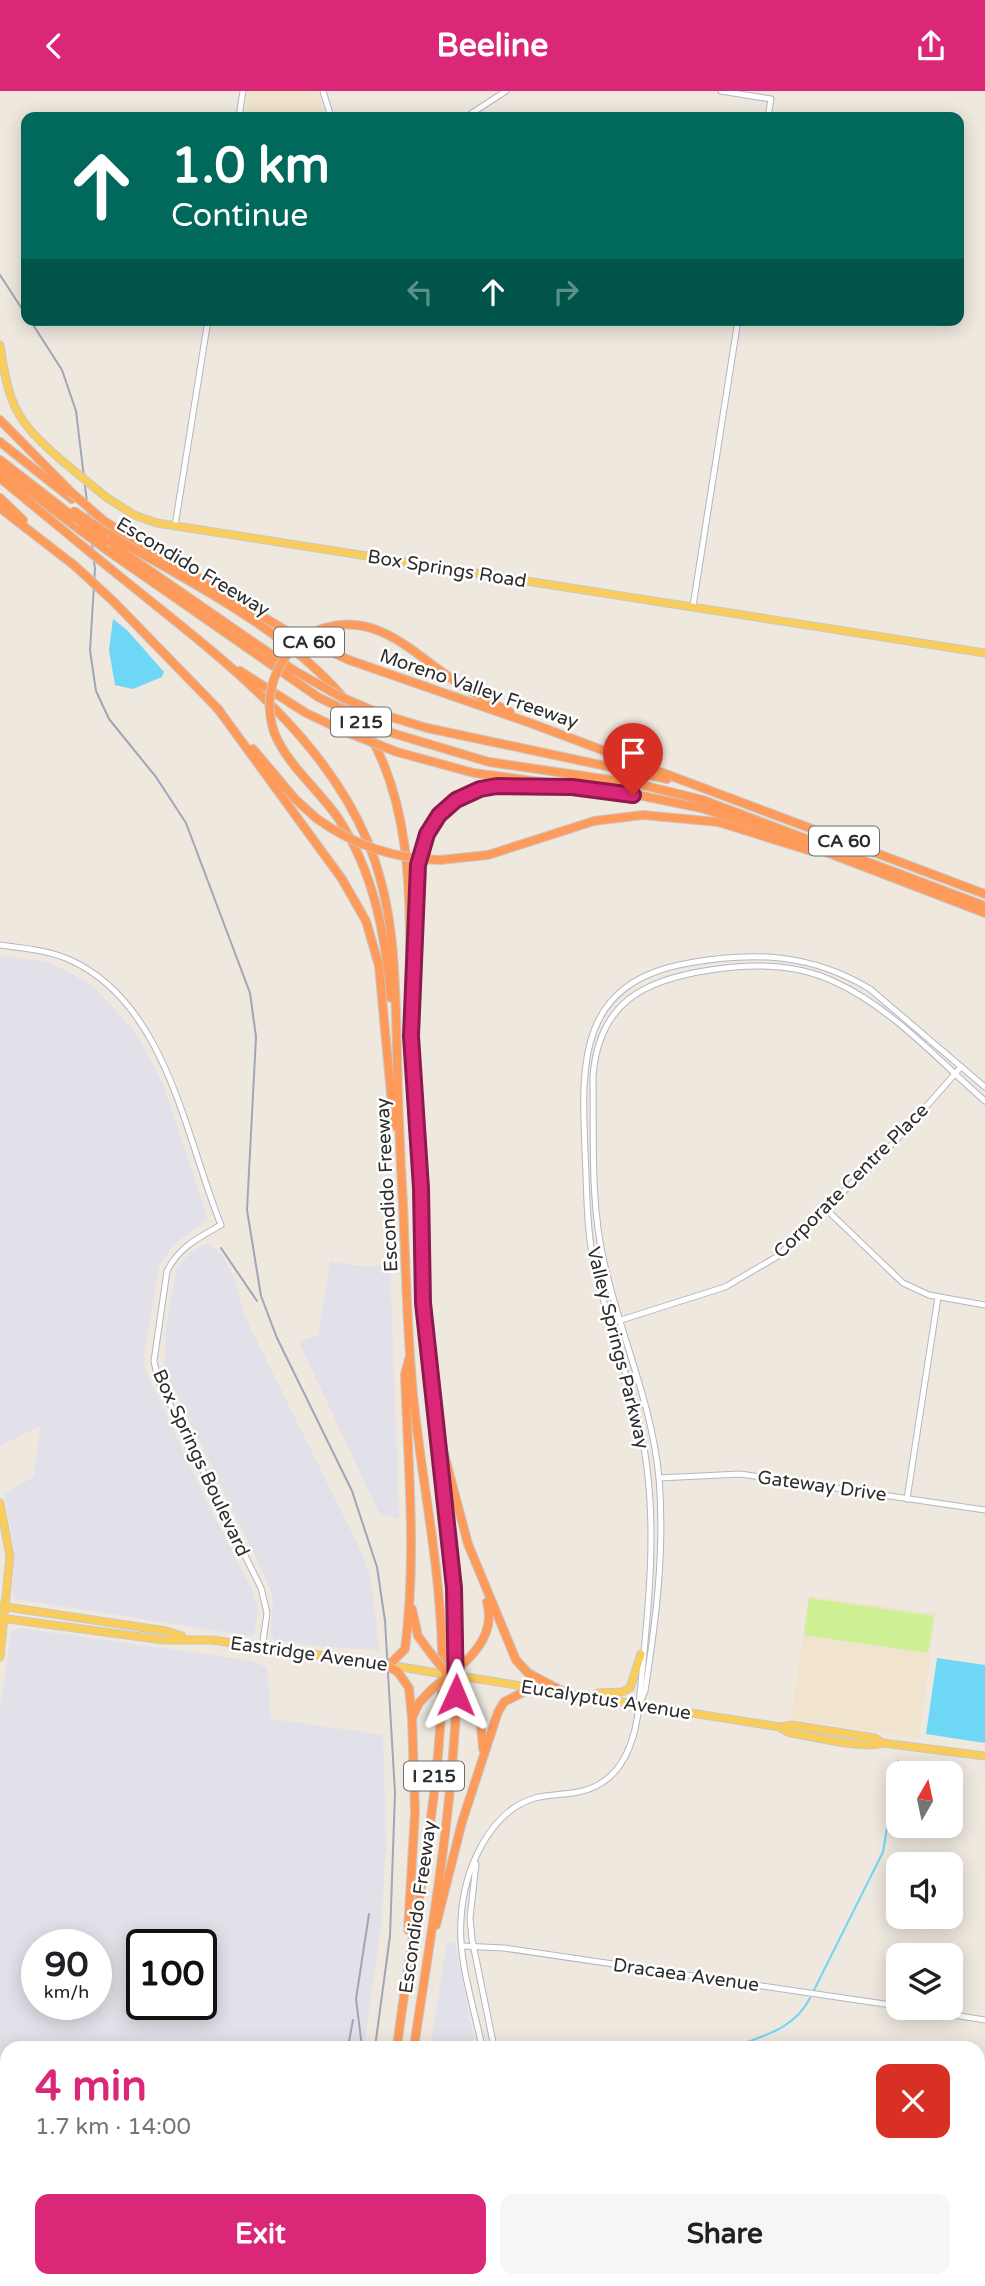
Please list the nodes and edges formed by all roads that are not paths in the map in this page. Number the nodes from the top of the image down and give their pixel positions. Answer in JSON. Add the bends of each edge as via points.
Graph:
{"nodes":[{"id":1,"x":243,"y":91,"type":"edge"},
{"id":2,"x":323,"y":91,"type":"edge"},
{"id":3,"x":506,"y":91,"type":"edge"},
{"id":4,"x":721,"y":91,"type":"edge"},
{"id":5,"x":240,"y":112,"type":"edge"},
{"id":6,"x":329,"y":112,"type":"edge"},
{"id":7,"x":474,"y":112,"type":"edge"},
{"id":8,"x":769,"y":112,"type":"edge"},
{"id":9,"x":207,"y":326,"type":"edge"},
{"id":10,"x":737,"y":326,"type":"edge"},
{"id":11,"x":0,"y":345,"type":"edge"},
{"id":12,"x":0,"y":420,"type":"edge"},
{"id":13,"x":0,"y":442,"type":"edge"},
{"id":14,"x":0,"y":454,"type":"edge"},
{"id":15,"x":0,"y":460,"type":"edge"},
{"id":16,"x":0,"y":469,"type":"edge"},
{"id":17,"x":0,"y":478,"type":"edge"},
{"id":18,"x":72,"y":496,"type":"junction"},
{"id":19,"x":0,"y":498,"type":"edge"},
{"id":20,"x":0,"y":508,"type":"edge"},
{"id":21,"x":74,"y":515,"type":"junction"},
{"id":22,"x":175,"y":526,"type":"junction"},
{"id":23,"x":106,"y":536,"type":"junction"},
{"id":24,"x":54,"y":548,"type":"junction"},
{"id":25,"x":693,"y":606,"type":"junction"},
{"id":26,"x":985,"y":653,"type":"edge"},
{"id":27,"x":223,"y":659,"type":"junction"},
{"id":28,"x":218,"y":709,"type":"junction"},
{"id":29,"x":533,"y":724,"type":"junction"},
{"id":30,"x":572,"y":787,"type":"junction"},
{"id":31,"x":704,"y":788,"type":"junction"},
{"id":32,"x":825,"y":853,"type":"junction"},
{"id":33,"x":985,"y":894,"type":"edge"},
{"id":34,"x":985,"y":906,"type":"edge"},
{"id":35,"x":985,"y":913,"type":"edge"},
{"id":36,"x":0,"y":945,"type":"edge"},
{"id":37,"x":411,"y":1036,"type":"junction"},
{"id":38,"x":397,"y":1056,"type":"junction"},
{"id":39,"x":961,"y":1067,"type":"junction"},
{"id":40,"x":954,"y":1074,"type":"junction"},
{"id":41,"x":985,"y":1087,"type":"edge"},
{"id":42,"x":985,"y":1101,"type":"edge"},
{"id":43,"x":403,"y":1210,"type":"junction"},
{"id":44,"x":827,"y":1210,"type":"junction"},
{"id":45,"x":938,"y":1297,"type":"junction"},
{"id":46,"x":985,"y":1305,"type":"edge"},
{"id":47,"x":621,"y":1320,"type":"junction"},
{"id":48,"x":612,"y":1323,"type":"junction"},
{"id":49,"x":411,"y":1352,"type":"junction"},
{"id":50,"x":430,"y":1387,"type":"junction"},
{"id":51,"x":659,"y":1478,"type":"junction"},
{"id":52,"x":907,"y":1499,"type":"junction"},
{"id":53,"x":0,"y":1503,"type":"edge"},
{"id":54,"x":985,"y":1510,"type":"edge"},
{"id":55,"x":482,"y":1582,"type":"junction"},
{"id":56,"x":410,"y":1592,"type":"junction"},
{"id":57,"x":3,"y":1606,"type":"edge"},
{"id":58,"x":2,"y":1618,"type":"edge"},
{"id":59,"x":186,"y":1637,"type":"junction"},
{"id":60,"x":262,"y":1648,"type":"junction"},
{"id":61,"x":641,"y":1654,"type":"junction"},
{"id":62,"x":0,"y":1657,"type":"edge"},
{"id":63,"x":390,"y":1665,"type":"junction"},
{"id":64,"x":431,"y":1672,"type":"joint"},
{"id":65,"x":448,"y":1674,"type":"junction"},
{"id":66,"x":533,"y":1687,"type":"junction"},
{"id":67,"x":562,"y":1691,"type":"junction"},
{"id":68,"x":575,"y":1693,"type":"junction"},
{"id":69,"x":639,"y":1703,"type":"junction"},
{"id":70,"x":412,"y":1718,"type":"junction"},
{"id":71,"x":483,"y":1755,"type":"junction"},
{"id":72,"x":985,"y":1756,"type":"edge"},
{"id":73,"x":476,"y":1864,"type":"junction"},
{"id":74,"x":429,"y":1943,"type":"junction"},
{"id":75,"x":473,"y":1945,"type":"junction"},
{"id":76,"x":463,"y":1946,"type":"junction"},
{"id":77,"x":403,"y":1999,"type":"junction"},
{"id":78,"x":886,"y":2004,"type":"edge"},
{"id":79,"x":963,"y":2016,"type":"edge"},
{"id":80,"x":985,"y":2020,"type":"edge"},
{"id":81,"x":398,"y":2041,"type":"edge"},
{"id":82,"x":415,"y":2041,"type":"edge"},
{"id":83,"x":481,"y":2041,"type":"edge"},
{"id":84,"x":493,"y":2041,"type":"edge"}],
"edges":[{"from":1,"to":5,"type":"street"},
{"from":2,"to":6,"type":"street"},
{"from":3,"to":7,"type":"street"},
{"from":4,"to":8,"type":"street","via":[[771,99]]},
{"from":9,"to":22,"type":"street"},
{"from":10,"to":25,"type":"street"},
{"from":11,"to":22,"type":"main road","name":"Box Springs Road","bridge":true,"via":[[8,393],[34,436],[106,497],[141,518]]},
{"from":12,"to":18,"type":"highway"},
{"from":13,"to":18,"type":"highway"},
{"from":14,"to":21,"type":"highway","name":"Escondido Freeway","number":"I 215"},
{"from":15,"to":21,"type":"highway"},
{"from":16,"to":34,"type":"highway","bridge":true,"via":[[108,551],[318,697],[392,733],[489,762],[638,783],[704,800]]},
{"from":17,"to":27,"type":"highway","name":"Escondido Freeway","number":"I 215","bridge":true},
{"from":18,"to":29,"type":"highway","name":"Moreno Valley Freeway","number":"CA 60","bridge":true,"via":[[104,521],[315,645]]},
{"from":19,"to":24,"type":"highway"},
{"from":20,"to":24,"type":"highway"},
{"from":21,"to":23,"type":"highway","name":"Escondido Freeway","number":"I 215","bridge":true},
{"from":22,"to":25,"type":"main road","name":"Box Springs Road"},
{"from":23,"to":31,"type":"highway","bridge":true,"via":[[295,671],[381,714]]},
{"from":23,"to":37,"type":"highway","name":"Escondido Freeway","number":"I 215","via":[[285,642],[326,678],[366,729],[381,757],[401,824],[408,886]]},
{"from":24,"to":28,"type":"highway","bridge":true},
{"from":25,"to":26,"type":"main road","name":"Box Springs Road"},
{"from":27,"to":30,"type":"highway","number":"CA 60","bridge":true,"via":[[271,693],[346,732],[397,752],[474,773]]},
{"from":27,"to":38,"type":"highway","name":"Escondido Freeway","number":"I 215","via":[[314,752],[367,839],[391,926]]},
{"from":28,"to":32,"type":"highway","bridge":true,"via":[[296,800],[317,817],[348,838],[402,857],[440,860],[488,855],[594,821],[652,814],[718,822]]},
{"from":28,"to":43,"type":"highway","via":[[342,880],[366,921],[379,966]]},
{"from":29,"to":31,"type":"highway","name":"Moreno Valley Freeway","number":"CA 60"},
{"from":29,"to":38,"type":"highway","bridge":true,"via":[[463,687],[383,631],[355,624],[324,628],[296,644],[277,671],[270,703],[274,731],[285,753],[338,819],[372,890],[385,946]]},
{"from":30,"to":32,"type":"highway","number":"CA 60","via":[[701,808]]},
{"from":30,"to":37,"type":"highway","via":[[480,789],[456,800],[433,824],[418,865]]},
{"from":31,"to":33,"type":"highway","name":"Moreno Valley Freeway","number":"CA 60"},
{"from":32,"to":35,"type":"highway","number":"CA 60"},
{"from":36,"to":60,"type":"street","name":"Box Springs Boulevard","via":[[57,955],[92,973],[137,1019],[158,1050],[173,1085],[221,1225],[185,1246],[172,1260],[154,1361],[158,1380],[261,1588],[267,1613]]},
{"from":37,"to":50,"type":"highway","name":"Escondido Freeway","number":"I 215"},
{"from":38,"to":43,"type":"highway","name":"Escondido Freeway","number":"I 215"},
{"from":39,"to":40,"type":"street","name":"Corporate Centre Place"},
{"from":39,"to":41,"type":"street","name":"Valley Springs Parkway"},
{"from":39,"to":48,"type":"street","name":"Valley Springs Parkway","via":[[870,989],[807,961],[751,955],[669,966],[626,986],[601,1015],[587,1047],[583,1075],[591,1246]]},
{"from":40,"to":42,"type":"street"},
{"from":40,"to":44,"type":"street","name":"Corporate Centre Place"},
{"from":40,"to":47,"type":"street","name":"Valley Springs Parkway","via":[[870,1001],[837,982],[795,969],[731,966],[682,974],[642,988],[606,1025],[596,1050],[593,1076],[600,1244]]},
{"from":43,"to":49,"type":"highway","name":"Escondido Freeway","number":"I 215"},
{"from":44,"to":45,"type":"street","via":[[891,1273]]},
{"from":44,"to":47,"type":"street","name":"Corporate Centre Place","via":[[778,1256],[745,1277]]},
{"from":45,"to":46,"type":"street"},
{"from":45,"to":52,"type":"street"},
{"from":47,"to":48,"type":"street","name":"Corporate Centre Place"},
{"from":47,"to":51,"type":"street","name":"Valley Springs Parkway","via":[[645,1400]]},
{"from":48,"to":61,"type":"street","name":"Valley Springs Parkway","via":[[634,1396],[647,1469],[651,1557]]},
{"from":49,"to":56,"type":"highway","via":[[405,1374]]},
{"from":49,"to":77,"type":"highway","name":"Escondido Freeway","number":"I 215","via":[[439,1590],[442,1654],[439,1738]]},
{"from":50,"to":55,"type":"highway","via":[[451,1489]]},
{"from":50,"to":74,"type":"highway","name":"Escondido Freeway","number":"I 215","via":[[457,1650],[455,1740]]},
{"from":51,"to":52,"type":"street","name":"Gateway Drive","via":[[740,1474]]},
{"from":51,"to":69,"type":"street","name":"Valley Springs Parkway","via":[[659,1592],[645,1691]]},
{"from":52,"to":54,"type":"street","name":"Gateway Drive"},
{"from":53,"to":57,"type":"main road","via":[[9,1541]]},
{"from":55,"to":65,"type":"highway","bridge":true,"via":[[489,1608],[487,1630],[477,1650]]},
{"from":55,"to":67,"type":"highway","via":[[519,1666]]},
{"from":56,"to":63,"type":"highway","via":[[405,1649]]},
{"from":56,"to":65,"type":"highway","bridge":true,"via":[[418,1636]]},
{"from":57,"to":58,"type":"main road"},
{"from":57,"to":59,"type":"main road","name":"Eastridge Avenue","via":[[166,1630]]},
{"from":58,"to":59,"type":"main road","name":"Eastridge Avenue","via":[[164,1640]]},
{"from":58,"to":62,"type":"main road"},
{"from":59,"to":60,"type":"main road","name":"Eastridge Avenue"},
{"from":60,"to":63,"type":"main road","name":"Eastridge Avenue"},
{"from":61,"to":68,"type":"main road","via":[[628,1690]]},
{"from":61,"to":69,"type":"street","name":"Valley Springs Parkway"},
{"from":63,"to":64,"type":"main road","name":"Eastridge Avenue"},
{"from":63,"to":70,"type":"highway","via":[[407,1682]]},
{"from":64,"to":65,"type":"main road","name":"Eucalyptus Avenue","bridge":true},
{"from":65,"to":66,"type":"main road","name":"Eucalyptus Avenue","bridge":true},
{"from":65,"to":70,"type":"highway","bridge":true,"via":[[419,1703]]},
{"from":65,"to":71,"type":"highway","bridge":true,"via":[[481,1725]]},
{"from":66,"to":67,"type":"main road","name":"Eucalyptus Avenue"},
{"from":66,"to":71,"type":"highway","via":[[504,1702]]},
{"from":67,"to":68,"type":"main road","name":"Eucalyptus Avenue"},
{"from":68,"to":69,"type":"main road","name":"Eucalyptus Avenue"},
{"from":69,"to":72,"type":"main road","name":"Eucalyptus Avenue","via":[[780,1727],[790,1733]]},
{"from":69,"to":73,"type":"street","via":[[629,1751],[614,1774],[582,1792],[535,1798],[512,1809],[489,1833]]},
{"from":70,"to":77,"type":"highway","via":[[415,1812]]},
{"from":71,"to":74,"type":"highway"},
{"from":73,"to":75,"type":"street","via":[[470,1918]]},
{"from":73,"to":76,"type":"street","via":[[461,1913]]},
{"from":74,"to":82,"type":"highway","name":"Escondido Freeway","number":"I 215"},
{"from":75,"to":76,"type":"street","name":"Dracaea Avenue"},
{"from":75,"to":78,"type":"street","name":"Dracaea Avenue"},
{"from":75,"to":84,"type":"street"},
{"from":76,"to":83,"type":"street"},
{"from":77,"to":81,"type":"highway","name":"Escondido Freeway","number":"I 215"},
{"from":79,"to":80,"type":"street"}]}
